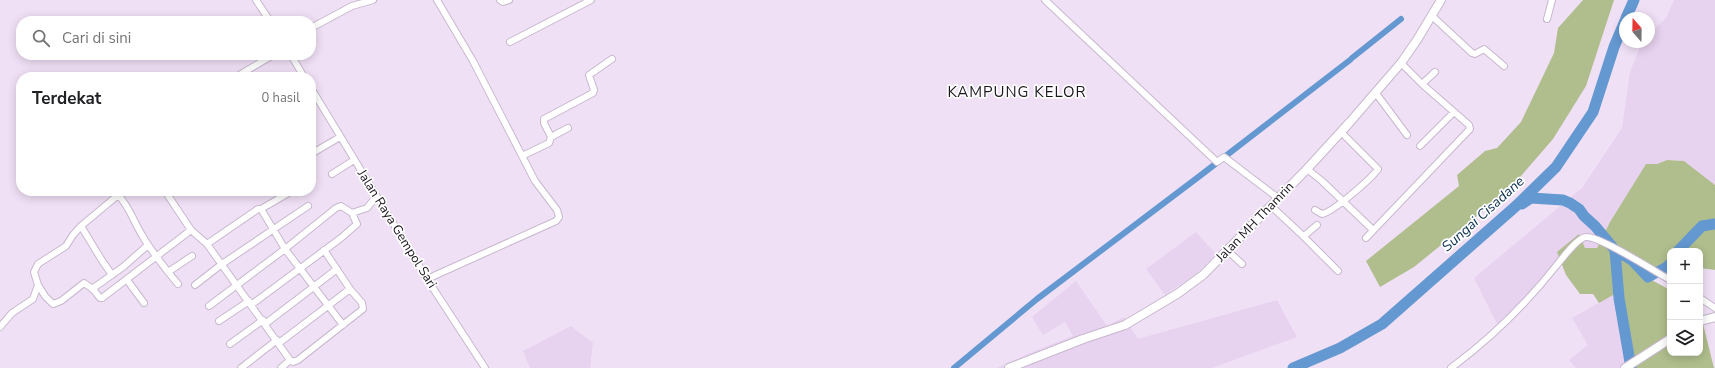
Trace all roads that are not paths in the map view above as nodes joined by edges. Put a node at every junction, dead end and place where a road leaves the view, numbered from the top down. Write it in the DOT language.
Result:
graph roads {
  1 [pos="256,0"];
  2 [pos="373,0"];
  3 [pos="437,0"];
  4 [pos="500,0"];
  5 [pos="509,0"];
  6 [pos="591,0"];
  7 [pos="1045,0"];
  8 [pos="1441,0"];
  9 [pos="1552,0"];
  10 [pos="267,16"];
  11 [pos="1432,16"];
  12 [pos="1547,19"];
  13 [pos="316,25"];
  14 [pos="510,42"];
  15 [pos="612,59"];
  16 [pos="265,60"];
  17 [pos="294,60"];
  18 [pos="1401,63"];
  19 [pos="1504,66"];
  20 [pos="244,72"];
  21 [pos="301,72"];
  22 [pos="1435,72"];
  23 [pos="1422,84"];
  24 [pos="1375,92"];
  25 [pos="316,96"];
  26 [pos="1454,112"];
  27 [pos="568,128"];
  28 [pos="1341,132"];
  29 [pos="1407,135"];
  30 [pos="340,137"];
  31 [pos="551,137"];
  32 [pos="1420,146"];
  33 [pos="316,151"];
  34 [pos="522,156"];
  35 [pos="354,160"];
  36 [pos="1307,169"];
  37 [pos="332,174"];
  38 [pos="117,196"];
  39 [pos="122,196"];
  40 [pos="169,196"];
  41 [pos="283,196"];
  42 [pos="376,197"];
  43 [pos="1278,198"];
  44 [pos="1344,201"];
  45 [pos="308,206"];
  46 [pos="1271,206"];
  47 [pos="261,209"];
  48 [pos="1315,210"];
  49 [pos="352,213"];
  50 [pos="1316,225"];
  51 [pos="82,226"];
  52 [pos="191,230"];
  53 [pos="273,230"];
  54 [pos="1373,230"];
  55 [pos="1304,236"];
  56 [pos="1366,238"];
  57 [pos="207,244"];
  58 [pos="148,245"];
  59 [pos="286,249"];
  60 [pos="324,250"];
  61 [pos="1228,251"];
  62 [pos="192,256"];
  63 [pos="157,257"];
  64 [pos="222,264"];
  65 [pos="1242,264"];
  66 [pos="300,268"];
  67 [pos="337,270"];
  68 [pos="1338,271"];
  69 [pos="168,272"];
  70 [pos="112,275"];
  71 [pos="1667,278"];
  72 [pos="427,279"];
  73 [pos="127,280"];
  74 [pos="178,284"];
  75 [pos="195,285"];
  76 [pos="238,285"];
  77 [pos="38,286"];
  78 [pos="314,287"];
  79 [pos="92,289"];
  80 [pos="350,289"];
  81 [pos="1703,300"];
  82 [pos="144,303"];
  83 [pos="250,303"];
  84 [pos="208,306"];
  85 [pos="328,306"];
  86 [pos="1715,308"];
  87 [pos="1715,317"];
  88 [pos="1703,320"];
  89 [pos="219,321"];
  90 [pos="264,322"];
  91 [pos="343,325"];
  92 [pos="0,327"];
  93 [pos="278,341"];
  94 [pos="1667,341"];
  95 [pos="230,344"];
  96 [pos="290,360"];
  97 [pos="241,368"];
  98 [pos="281,368"];
  99 [pos="485,368"];
  100 [pos="1009,368"];
  101 [pos="1451,368"];
  102 [pos="1625,368"];
  1 -- 10 [label="street"];
  2 -- 13 [label="street"];
  3 -- 34 [label="street"];
  4 -- 5 [label="street"];
  6 -- 14 [label="street"];
  7 -- 43 [label="street"];
  8 -- 11 [label="street, Jalan MH Thamrin"];
  9 -- 12 [label="street"];
  11 -- 18 [label="street, Jalan MH Thamrin"];
  11 -- 19 [label="street"];
  15 -- 31 [label="street"];
  16 -- 20 [label="street"];
  17 -- 21 [label="street"];
  18 -- 23 [label="street"];
  18 -- 24 [label="street, Jalan MH Thamrin"];
  22 -- 23 [label="street"];
  23 -- 26 [label="street"];
  24 -- 28 [label="street, Jalan MH Thamrin"];
  24 -- 29 [label="street"];
  25 -- 30 [label="street, Jalan Raya Gempol Sari"];
  26 -- 32 [label="street"];
  26 -- 54 [label="street"];
  27 -- 31 [label="street"];
  28 -- 36 [label="street, Jalan MH Thamrin"];
  28 -- 44 [label="street"];
  30 -- 33 [label="street"];
  30 -- 35 [label="street, Jalan Raya Gempol Sari"];
  31 -- 34 [label="street"];
  34 -- 72 [label="street"];
  35 -- 37 [label="street"];
  35 -- 42 [label="street, Jalan Raya Gempol Sari"];
  36 -- 43 [label="street, Jalan MH Thamrin"];
  36 -- 44 [label="street"];
  38 -- 51 [label="street"];
  39 -- 58 [label="street"];
  40 -- 52 [label="street"];
  41 -- 47 [label="street"];
  42 -- 49 [label="street"];
  42 -- 72 [label="street, Jalan Raya Gempol Sari"];
  43 -- 46 [label="street, Jalan MH Thamrin"];
  44 -- 48 [label="street"];
  44 -- 54 [label="street"];
  45 -- 53 [label="street"];
  46 -- 55 [label="street"];
  46 -- 61 [label="street, Jalan MH Thamrin"];
  47 -- 53 [label="street"];
  47 -- 57 [label="street"];
  49 -- 59 [label="street"];
  49 -- 60 [label="street"];
  50 -- 55 [label="street"];
  51 -- 70 [label="street"];
  51 -- 77 [label="street"];
  52 -- 57 [label="street"];
  52 -- 63 [label="street"];
  53 -- 59 [label="street"];
  53 -- 64 [label="street"];
  54 -- 56 [label="street"];
  55 -- 68 [label="street"];
  57 -- 64 [label="street"];
  58 -- 63 [label="street"];
  58 -- 70 [label="street"];
  59 -- 66 [label="street"];
  59 -- 76 [label="street"];
  60 -- 66 [label="street"];
  60 -- 67 [label="street"];
  61 -- 65 [label="street"];
  61 -- 100 [label="street, Jalan MH Thamrin"];
  62 -- 69 [label="street"];
  63 -- 69 [label="street"];
  63 -- 73 [label="street"];
  64 -- 75 [label="street"];
  64 -- 76 [label="street"];
  66 -- 78 [label="street"];
  66 -- 83 [label="street"];
  67 -- 78 [label="street"];
  67 -- 80 [label="street"];
  69 -- 74 [label="street"];
  70 -- 79 [label="street"];
  71 -- 101 [label="street"];
  72 -- 99 [label="street, Jalan Raya Gempol Sari"];
  73 -- 79 [label="street"];
  73 -- 82 [label="street"];
  76 -- 83 [label="street"];
  76 -- 84 [label="street"];
  77 -- 79 [label="street"];
  77 -- 92 [label="street"];
  78 -- 85 [label="street"];
  78 -- 90 [label="street"];
  80 -- 85 [label="street"];
  80 -- 91 [label="street"];
  81 -- 86 [label="street"];
  83 -- 89 [label="street"];
  83 -- 90 [label="street"];
  85 -- 91 [label="street"];
  85 -- 93 [label="street"];
  87 -- 88 [label="street"];
  90 -- 93 [label="street"];
  90 -- 95 [label="street"];
  91 -- 96 [label="street"];
  93 -- 96 [label="street"];
  93 -- 97 [label="street"];
  94 -- 102 [label="street"];
  96 -- 98 [label="street"];
}
